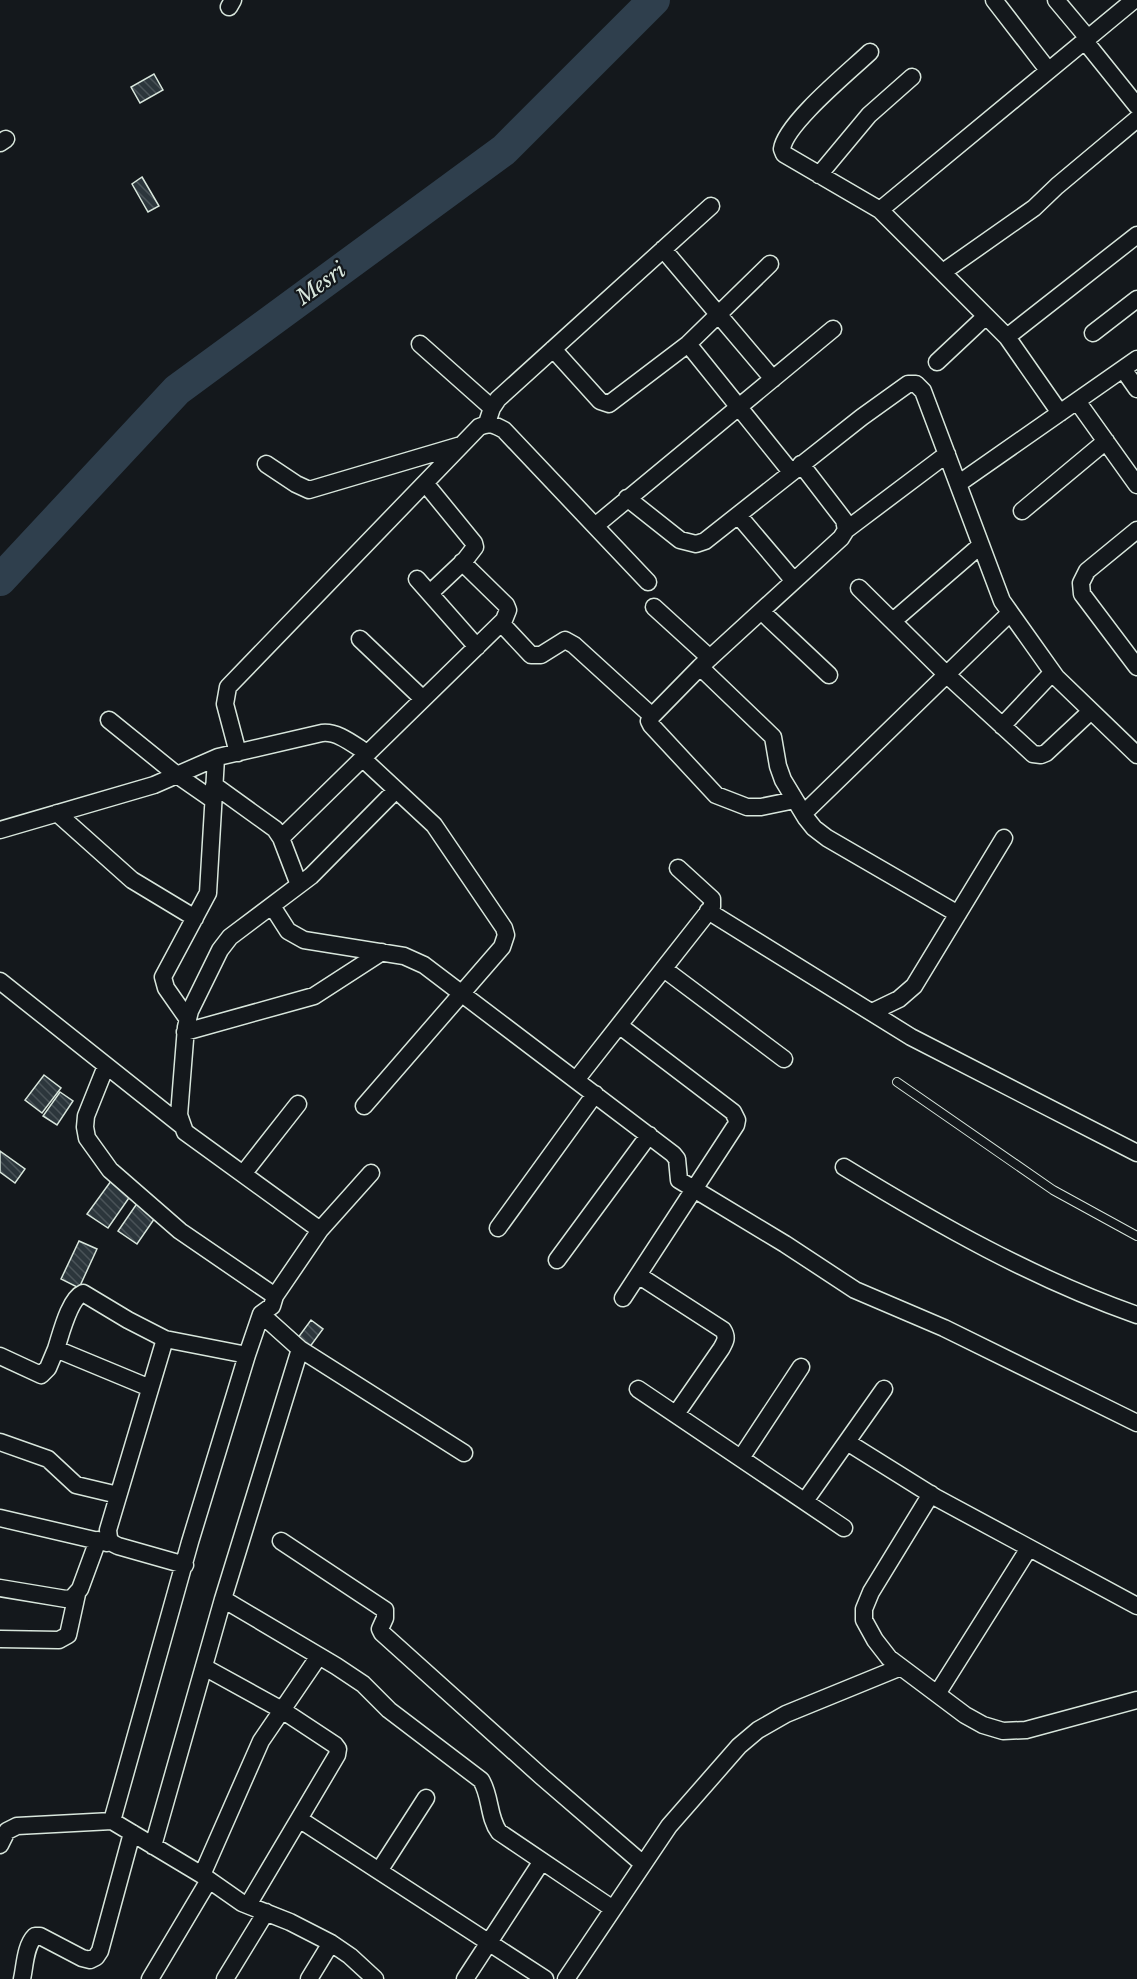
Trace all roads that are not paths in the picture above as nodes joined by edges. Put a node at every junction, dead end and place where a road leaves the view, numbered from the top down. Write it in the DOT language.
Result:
graph roads {
  1 [pos="994,0"];
  2 [pos="1056,0"];
  3 [pos="1134,0"];
  4 [pos="1086,39"];
  5 [pos="870,52"];
  6 [pos="1048,69"];
  7 [pos="912,77"];
  8 [pos="1137,106"];
  9 [pos="1137,119"];
  10 [pos="819,175"];
  11 [pos="711,206"];
  12 [pos="880,210"];
  13 [pos="1137,235"];
  14 [pos="663,249"];
  15 [pos="770,264"];
  16 [pos="943,272"];
  17 [pos="1137,299"];
  18 [pos="719,314"];
  19 [pos="986,316"];
  20 [pos="833,329"];
  21 [pos="1093,333"];
  22 [pos="1006,337"];
  23 [pos="420,344"];
  24 [pos="688,344"];
  25 [pos="553,349"];
  26 [pos="1137,359"];
  27 [pos="937,362"];
  28 [pos="1123,369"];
  29 [pos="773,379"];
  30 [pos="1137,389"];
  31 [pos="1077,401"];
  32 [pos="738,407"];
  33 [pos="1060,413"];
  34 [pos="489,416"];
  35 [pos="1106,441"];
  36 [pos="463,444"];
  37 [pos="947,454"];
  38 [pos="266,464"];
  39 [pos="796,468"];
  40 [pos="425,483"];
  41 [pos="958,484"];
  42 [pos="1137,485"];
  43 [pos="627,498"];
  44 [pos="1022,511"];
  45 [pos="738,515"];
  46 [pos="595,526"];
  47 [pos="846,530"];
  48 [pos="1137,530"];
  49 [pos="981,545"];
  50 [pos="462,562"];
  51 [pos="417,579"];
  52 [pos="794,581"];
  53 [pos="648,582"];
  54 [pos="859,588"];
  55 [pos="430,593"];
  56 [pos="654,607"];
  57 [pos="761,611"];
  58 [pos="1010,613"];
  59 [pos="893,621"];
  60 [pos="501,623"];
  61 [pos="360,639"];
  62 [pos="477,647"];
  63 [pos="705,662"];
  64 [pos="1137,667"];
  65 [pos="1052,673"];
  66 [pos="946,674"];
  67 [pos="829,675"];
  68 [pos="423,699"];
  69 [pos="1091,711"];
  70 [pos="652,716"];
  71 [pos="109,720"];
  72 [pos="1002,726"];
  73 [pos="238,753"];
  74 [pos="365,755"];
  75 [pos="1137,755"];
  76 [pos="216,758"];
  77 [pos="177,775"];
  78 [pos="395,791"];
  79 [pos="214,792"];
  80 [pos="800,807"];
  81 [pos="57,813"];
  82 [pos="0,830"];
  83 [pos="281,838"];
  84 [pos="1004,838"];
  85 [pos="678,867"];
  86 [pos="299,885"];
  87 [pos="272,906"];
  88 [pos="708,911"];
  89 [pos="957,914"];
  90 [pos="195,918"];
  91 [pos="382,952"];
  92 [pos="664,969"];
  93 [pos="0,981"];
  94 [pos="462,994"];
  95 [pos="872,1012"];
  96 [pos="186,1025"];
  97 [pos="620,1026"];
  98 [pos="784,1059"];
  99 [pos="106,1066"];
  100 [pos="576,1080"];
  101 [pos="897,1082"];
  102 [pos="595,1094"];
  103 [pos="298,1104"];
  104 [pos="364,1106"];
  105 [pos="181,1125"];
  106 [pos="649,1135"];
  107 [pos="1137,1153"];
  108 [pos="844,1167"];
  109 [pos="371,1173"];
  110 [pos="243,1174"];
  111 [pos="694,1189"];
  112 [pos="498,1228"];
  113 [pos="321,1230"];
  114 [pos="1137,1236"];
  115 [pos="556,1260"];
  116 [pos="638,1275"];
  117 [pos="275,1296"];
  118 [pos="623,1298"];
  119 [pos="261,1314"];
  120 [pos="1137,1315"];
  121 [pos="165,1339"];
  122 [pos="56,1349"];
  123 [pos="300,1349"];
  124 [pos="247,1355"];
  125 [pos="0,1356"];
  126 [pos="801,1367"];
  127 [pos="150,1388"];
  128 [pos="638,1389"];
  129 [pos="884,1389"];
  130 [pos="676,1414"];
  131 [pos="1137,1424"];
  132 [pos="0,1442"];
  133 [pos="847,1442"];
  134 [pos="464,1453"];
  135 [pos="741,1458"];
  136 [pos="931,1494"];
  137 [pos="118,1495"];
  138 [pos="805,1501"];
  139 [pos="0,1518"];
  140 [pos="844,1528"];
  141 [pos="281,1541"];
  142 [pos="106,1542"];
  143 [pos="1029,1548"];
  144 [pos="184,1565"];
  145 [pos="0,1588"];
  146 [pos="77,1594"];
  147 [pos="223,1599"];
  148 [pos="1137,1606"];
  149 [pos="0,1639"];
  150 [pos="319,1656"];
  151 [pos="204,1667"];
  152 [pos="901,1667"];
  153 [pos="937,1694"];
  154 [pos="1137,1700"];
  155 [pos="282,1710"];
  156 [pos="426,1798"];
  157 [pos="299,1819"];
  158 [pos="112,1821"];
  159 [pos="132,1833"];
  160 [pos="0,1845"];
  161 [pos="153,1846"];
  162 [pos="542,1861"];
  163 [pos="643,1864"];
  164 [pos="379,1871"];
  165 [pos="205,1877"];
  166 [pos="248,1905"];
  167 [pos="613,1909"];
  168 [pos="266,1912"];
  169 [pos="488,1942"];
  170 [pos="331,1943"];
  171 [pos="22,1979"];
  172 [pos="150,1979"];
  173 [pos="225,1979"];
  174 [pos="309,1979"];
  175 [pos="375,1979"];
  176 [pos="465,1979"];
  177 [pos="545,1979"];
  178 [pos="566,1979"];
  1 -- 6 [label="street"];
  2 -- 4 [label="street"];
  3 -- 4 [label="street"];
  4 -- 6 [label="street"];
  4 -- 8 [label="street"];
  5 -- 10 [label="street"];
  6 -- 12 [label="street"];
  7 -- 10 [label="street"];
  9 -- 16 [label="street"];
  10 -- 12 [label="street"];
  11 -- 14 [label="street"];
  12 -- 16 [label="street"];
  13 -- 22 [label="street"];
  14 -- 18 [label="street"];
  14 -- 25 [label="street"];
  15 -- 18 [label="street"];
  16 -- 19 [label="street"];
  17 -- 21 [label="street"];
  18 -- 24 [label="street"];
  18 -- 29 [label="street"];
  19 -- 22 [label="street"];
  19 -- 27 [label="street"];
  20 -- 29 [label="street"];
  22 -- 33 [label="street"];
  23 -- 34 [label="street"];
  24 -- 25 [label="street"];
  24 -- 32 [label="street"];
  25 -- 34 [label="street"];
  26 -- 28 [label="street"];
  28 -- 30 [label="street"];
  28 -- 31 [label="street"];
  29 -- 32 [label="street"];
  31 -- 33 [label="street"];
  31 -- 35 [label="street"];
  32 -- 39 [label="street"];
  32 -- 43 [label="street"];
  33 -- 41 [label="street"];
  34 -- 36 [label="street"];
  34 -- 46 [label="street"];
  35 -- 42 [label="street"];
  35 -- 44 [label="street"];
  36 -- 38 [label="street"];
  36 -- 40 [label="street"];
  37 -- 39 [label="street"];
  37 -- 41 [label="street"];
  37 -- 47 [label="street"];
  39 -- 45 [label="street"];
  39 -- 47 [label="street"];
  40 -- 50 [label="street"];
  40 -- 73 [label="street"];
  41 -- 49 [label="street"];
  43 -- 45 [label="street"];
  43 -- 46 [label="street"];
  45 -- 52 [label="street"];
  46 -- 53 [label="street"];
  47 -- 52 [label="street"];
  48 -- 64 [label="street"];
  49 -- 58 [label="street"];
  49 -- 59 [label="street"];
  50 -- 55 [label="street"];
  50 -- 60 [label="street"];
  51 -- 55 [label="street"];
  52 -- 57 [label="street"];
  54 -- 59 [label="street"];
  55 -- 62 [label="street"];
  56 -- 63 [label="street"];
  57 -- 63 [label="street"];
  57 -- 67 [label="street"];
  58 -- 65 [label="street"];
  58 -- 66 [label="street"];
  59 -- 66 [label="street"];
  60 -- 62 [label="street"];
  60 -- 70 [label="street"];
  61 -- 68 [label="street"];
  62 -- 68 [label="street"];
  63 -- 70 [label="street"];
  63 -- 80 [label="street"];
  65 -- 69 [label="street"];
  65 -- 72 [label="street"];
  66 -- 72 [label="street"];
  66 -- 80 [label="street"];
  68 -- 74 [label="street"];
  69 -- 72 [label="street"];
  69 -- 75 [label="street"];
  70 -- 80 [label="street"];
  71 -- 77 [label="street"];
  73 -- 74 [label="street"];
  73 -- 76 [label="street"];
  74 -- 78 [label="street"];
  74 -- 83 [label="street"];
  76 -- 77 [label="street"];
  76 -- 79 [label="street"];
  77 -- 79 [label="street"];
  77 -- 81 [label="street"];
  78 -- 86 [label="street"];
  78 -- 94 [label="street"];
  79 -- 83 [label="street"];
  79 -- 90 [label="street"];
  80 -- 89 [label="street"];
  81 -- 82 [label="street"];
  81 -- 90 [label="street"];
  83 -- 86 [label="street"];
  84 -- 89 [label="street"];
  85 -- 88 [label="street"];
  86 -- 87 [label="street"];
  87 -- 91 [label="street"];
  87 -- 96 [label="street"];
  88 -- 92 [label="street"];
  88 -- 95 [label="street"];
  89 -- 95 [label="street"];
  90 -- 96 [label="street"];
  91 -- 94 [label="street"];
  91 -- 96 [label="street"];
  92 -- 97 [label="street"];
  92 -- 98 [label="street"];
  93 -- 99 [label="street"];
  94 -- 100 [label="street"];
  94 -- 104 [label="street"];
  95 -- 107 [label="street"];
  96 -- 105 [label="street"];
  97 -- 100 [label="street"];
  97 -- 111 [label="street"];
  99 -- 105 [label="street"];
  99 -- 117 [label="street"];
  100 -- 102 [label="street"];
  101 -- 114 [label="lane"];
  102 -- 106 [label="street"];
  102 -- 112 [label="street"];
  103 -- 110 [label="street"];
  105 -- 110 [label="street"];
  106 -- 111 [label="street"];
  106 -- 115 [label="street"];
  108 -- 120 [label="street"];
  109 -- 113 [label="street"];
  110 -- 113 [label="street"];
  111 -- 116 [label="street"];
  111 -- 131 [label="street"];
  113 -- 117 [label="street"];
  116 -- 118 [label="street"];
  116 -- 130 [label="street"];
  117 -- 119 [label="street"];
  119 -- 123 [label="street"];
  119 -- 124 [label="street"];
  121 -- 122 [label="street"];
  121 -- 124 [label="street"];
  121 -- 127 [label="street"];
  122 -- 125 [label="street"];
  122 -- 127 [label="street"];
  123 -- 134 [label="street"];
  123 -- 147 [label="street"];
  124 -- 144 [label="street"];
  126 -- 135 [label="street"];
  127 -- 137 [label="street"];
  128 -- 130 [label="street"];
  129 -- 133 [label="street"];
  130 -- 135 [label="street"];
  132 -- 137 [label="street"];
  133 -- 136 [label="street"];
  133 -- 138 [label="street"];
  135 -- 138 [label="street"];
  136 -- 143 [label="street"];
  136 -- 152 [label="street"];
  137 -- 142 [label="street"];
  138 -- 140 [label="street"];
  139 -- 142 [label="street"];
  141 -- 163 [label="street"];
  142 -- 144 [label="street"];
  142 -- 146 [label="street"];
  143 -- 148 [label="street"];
  143 -- 153 [label="street"];
  144 -- 158 [label="street"];
  145 -- 146 [label="street"];
  146 -- 149 [label="street"];
  147 -- 150 [label="street"];
  147 -- 151 [label="street"];
  150 -- 155 [label="street"];
  150 -- 162 [label="street"];
  151 -- 155 [label="street"];
  151 -- 161 [label="street"];
  152 -- 153 [label="street"];
  152 -- 163 [label="street"];
  153 -- 154 [label="street"];
  155 -- 157 [label="street"];
  155 -- 165 [label="street"];
  156 -- 164 [label="street"];
  157 -- 164 [label="street"];
  157 -- 166 [label="street"];
  158 -- 159 [label="street"];
  158 -- 160 [label="street"];
  159 -- 161 [label="street"];
  159 -- 171 [label="street"];
  161 -- 165 [label="street"];
  162 -- 167 [label="street"];
  162 -- 169 [label="street"];
  163 -- 167 [label="street"];
  164 -- 169 [label="street"];
  165 -- 166 [label="street"];
  165 -- 172 [label="street"];
  166 -- 168 [label="street"];
  167 -- 178 [label="street"];
  168 -- 170 [label="street"];
  168 -- 173 [label="street"];
  169 -- 176 [label="street"];
  169 -- 177 [label="street"];
  170 -- 174 [label="street"];
  170 -- 175 [label="street"];
}
